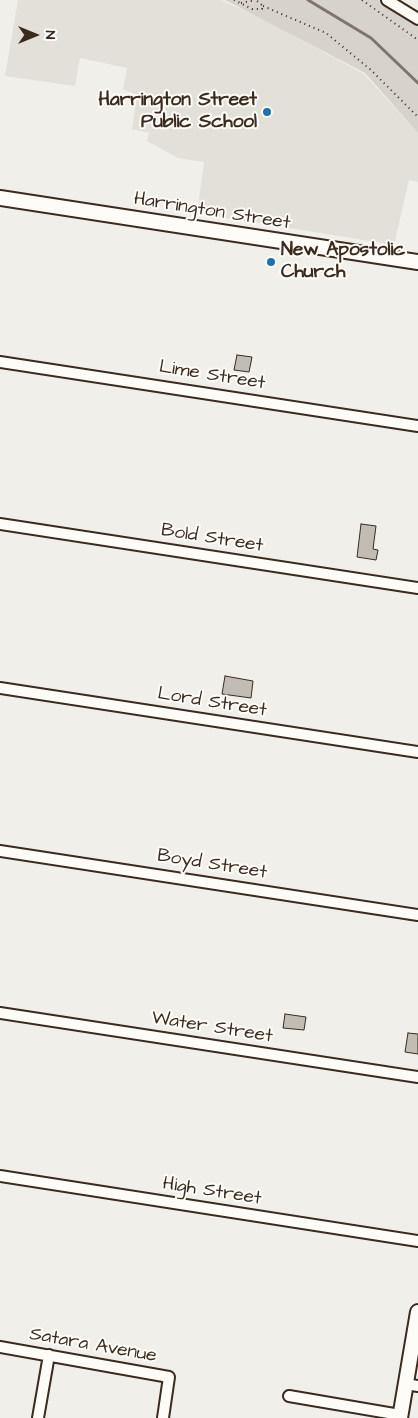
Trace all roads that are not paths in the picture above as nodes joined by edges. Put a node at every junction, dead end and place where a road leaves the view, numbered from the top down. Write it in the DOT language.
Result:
graph roads {
  1 [pos="387,0"];
  2 [pos="418,19"];
  3 [pos="0,198"];
  4 [pos="418,262"];
  5 [pos="0,362"];
  6 [pos="418,426"];
  7 [pos="0,524"];
  8 [pos="418,588"];
  9 [pos="0,688"];
  10 [pos="418,752"];
  11 [pos="0,850"];
  12 [pos="418,915"];
  13 [pos="0,1013"];
  14 [pos="418,1077"];
  15 [pos="0,1176"];
  16 [pos="418,1241"];
  17 [pos="418,1312"];
  18 [pos="0,1347"];
  19 [pos="49,1356"];
  20 [pos="412,1385"];
  21 [pos="289,1396"];
  22 [pos="400,1417"];
  23 [pos="38,1418"];
  24 [pos="163,1418"];
  1 -- 2 [label="street"];
  3 -- 4 [label="street, Harrington Street"];
  5 -- 6 [label="street, Lime Street"];
  7 -- 8 [label="street, Bold Street"];
  9 -- 10 [label="street, Lord Street"];
  11 -- 12 [label="street, Boyd Street"];
  13 -- 14 [label="street, Water Street"];
  15 -- 16 [label="street, High Street"];
  17 -- 20 [label="street"];
  18 -- 19 [label="street, Satara Avenue"];
  19 -- 23 [label="street"];
  19 -- 24 [label="street, Satara Avenue"];
  20 -- 22 [label="street"];
  21 -- 22 [label="street"];
}
